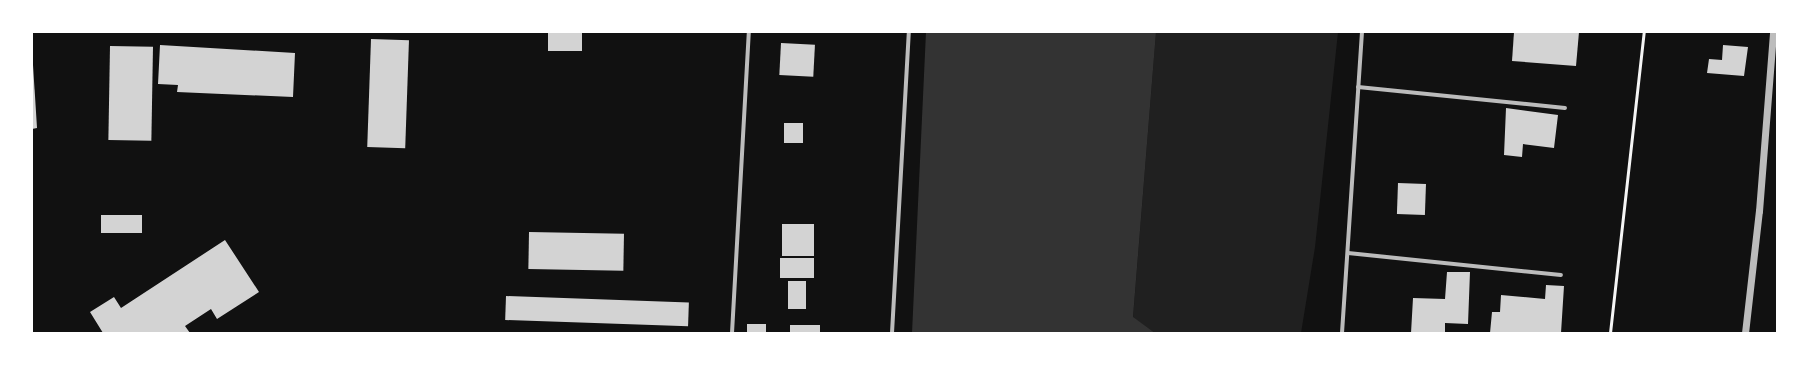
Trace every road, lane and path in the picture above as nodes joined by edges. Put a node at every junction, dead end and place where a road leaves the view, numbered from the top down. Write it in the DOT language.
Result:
graph roads {
  1 [pos="749,32"];
  2 [pos="909,32"];
  3 [pos="1362,32"];
  4 [pos="1644,32"];
  5 [pos="1773,32"];
  6 [pos="1358,87"];
  7 [pos="1565,108"];
  8 [pos="1348,253"];
  9 [pos="1561,275"];
  10 [pos="732,333"];
  11 [pos="892,333"];
  12 [pos="1342,333"];
  13 [pos="1610,333"];
  14 [pos="1745,333"];
  1 -- 10 [label="street"];
  2 -- 11 [label="street"];
  3 -- 6 [label="street"];
  4 -- 13 [label="path"];
  5 -- 14 [label="street"];
  6 -- 7 [label="street"];
  6 -- 8 [label="street"];
  8 -- 9 [label="street"];
  8 -- 12 [label="street"];
}
